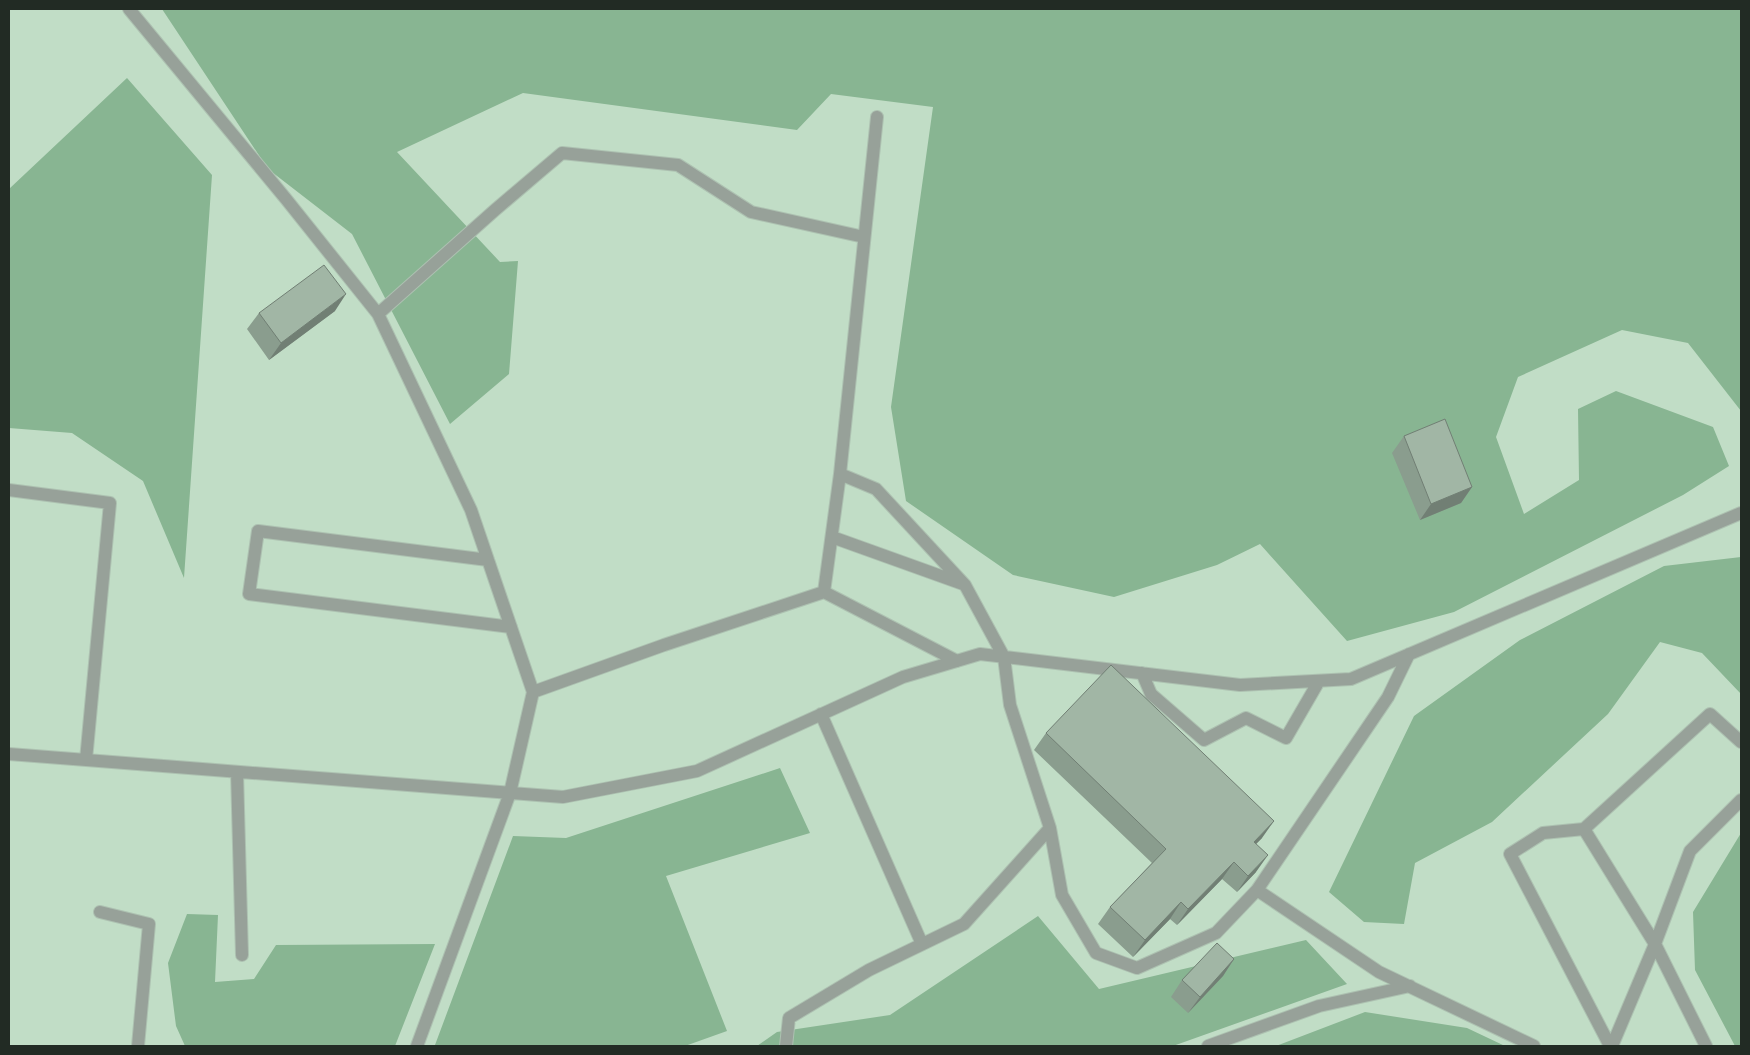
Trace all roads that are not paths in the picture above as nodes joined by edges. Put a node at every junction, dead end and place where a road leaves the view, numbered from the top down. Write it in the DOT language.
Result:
graph roads {
  1 [pos="129,9"];
  2 [pos="877,117"];
  3 [pos="864,237"];
  4 [pos="378,314"];
  5 [pos="840,474"];
  6 [pos="9,490"];
  7 [pos="1741,513"];
  8 [pos="832,537"];
  9 [pos="488,560"];
  10 [pos="965,585"];
  11 [pos="824,592"];
  12 [pos="511,627"];
  13 [pos="1409,654"];
  14 [pos="1004,657"];
  15 [pos="957,661"];
  16 [pos="1142,673"];
  17 [pos="1319,681"];
  18 [pos="533,692"];
  19 [pos="821,714"];
  20 [pos="1741,742"];
  21 [pos="9,754"];
  22 [pos="86,760"];
  23 [pos="237,772"];
  24 [pos="510,793"];
  25 [pos="1741,800"];
  26 [pos="1050,828"];
  27 [pos="1584,829"];
  28 [pos="1256,890"];
  29 [pos="100,912"];
  30 [pos="922,944"];
  31 [pos="1655,944"];
  32 [pos="242,955"];
  33 [pos="1410,986"];
  34 [pos="138,1046"];
  35 [pos="417,1046"];
  36 [pos="786,1046"];
  37 [pos="1208,1046"];
  38 [pos="1534,1046"];
  39 [pos="1611,1046"];
  40 [pos="1706,1046"];
  1 -- 4 [label="lane"];
  2 -- 3 [label="lane"];
  3 -- 4 [label="lane"];
  3 -- 5 [label="lane"];
  4 -- 9 [label="lane"];
  5 -- 8 [label="lane"];
  5 -- 10 [label="lane"];
  6 -- 22 [label="lane"];
  7 -- 13 [label="lane"];
  8 -- 10 [label="lane"];
  8 -- 11 [label="lane"];
  9 -- 12 [label="lane"];
  9 -- 12 [label="lane"];
  10 -- 14 [label="lane"];
  11 -- 15 [label="lane"];
  11 -- 18 [label="lane"];
  12 -- 18 [label="lane"];
  13 -- 17 [label="lane"];
  13 -- 28 [label="lane"];
  14 -- 15 [label="lane"];
  14 -- 16 [label="lane"];
  14 -- 26 [label="lane"];
  15 -- 19 [label="lane"];
  16 -- 17 [label="lane"];
  16 -- 17 [label="lane"];
  18 -- 24 [label="lane"];
  19 -- 24 [label="lane"];
  19 -- 30 [label="lane"];
  20 -- 27 [label="lane"];
  21 -- 22 [label="lane"];
  22 -- 23 [label="lane"];
  23 -- 24 [label="lane"];
  23 -- 32 [label="lane"];
  24 -- 35 [label="lane"];
  25 -- 31 [label="lane"];
  26 -- 28 [label="lane"];
  26 -- 30 [label="lane"];
  27 -- 31 [label="lane"];
  27 -- 39 [label="lane"];
  28 -- 33 [label="lane"];
  29 -- 34 [label="lane"];
  30 -- 36 [label="lane"];
  31 -- 39 [label="lane"];
  31 -- 40 [label="lane"];
  33 -- 37 [label="lane"];
  33 -- 38 [label="lane"];
}
